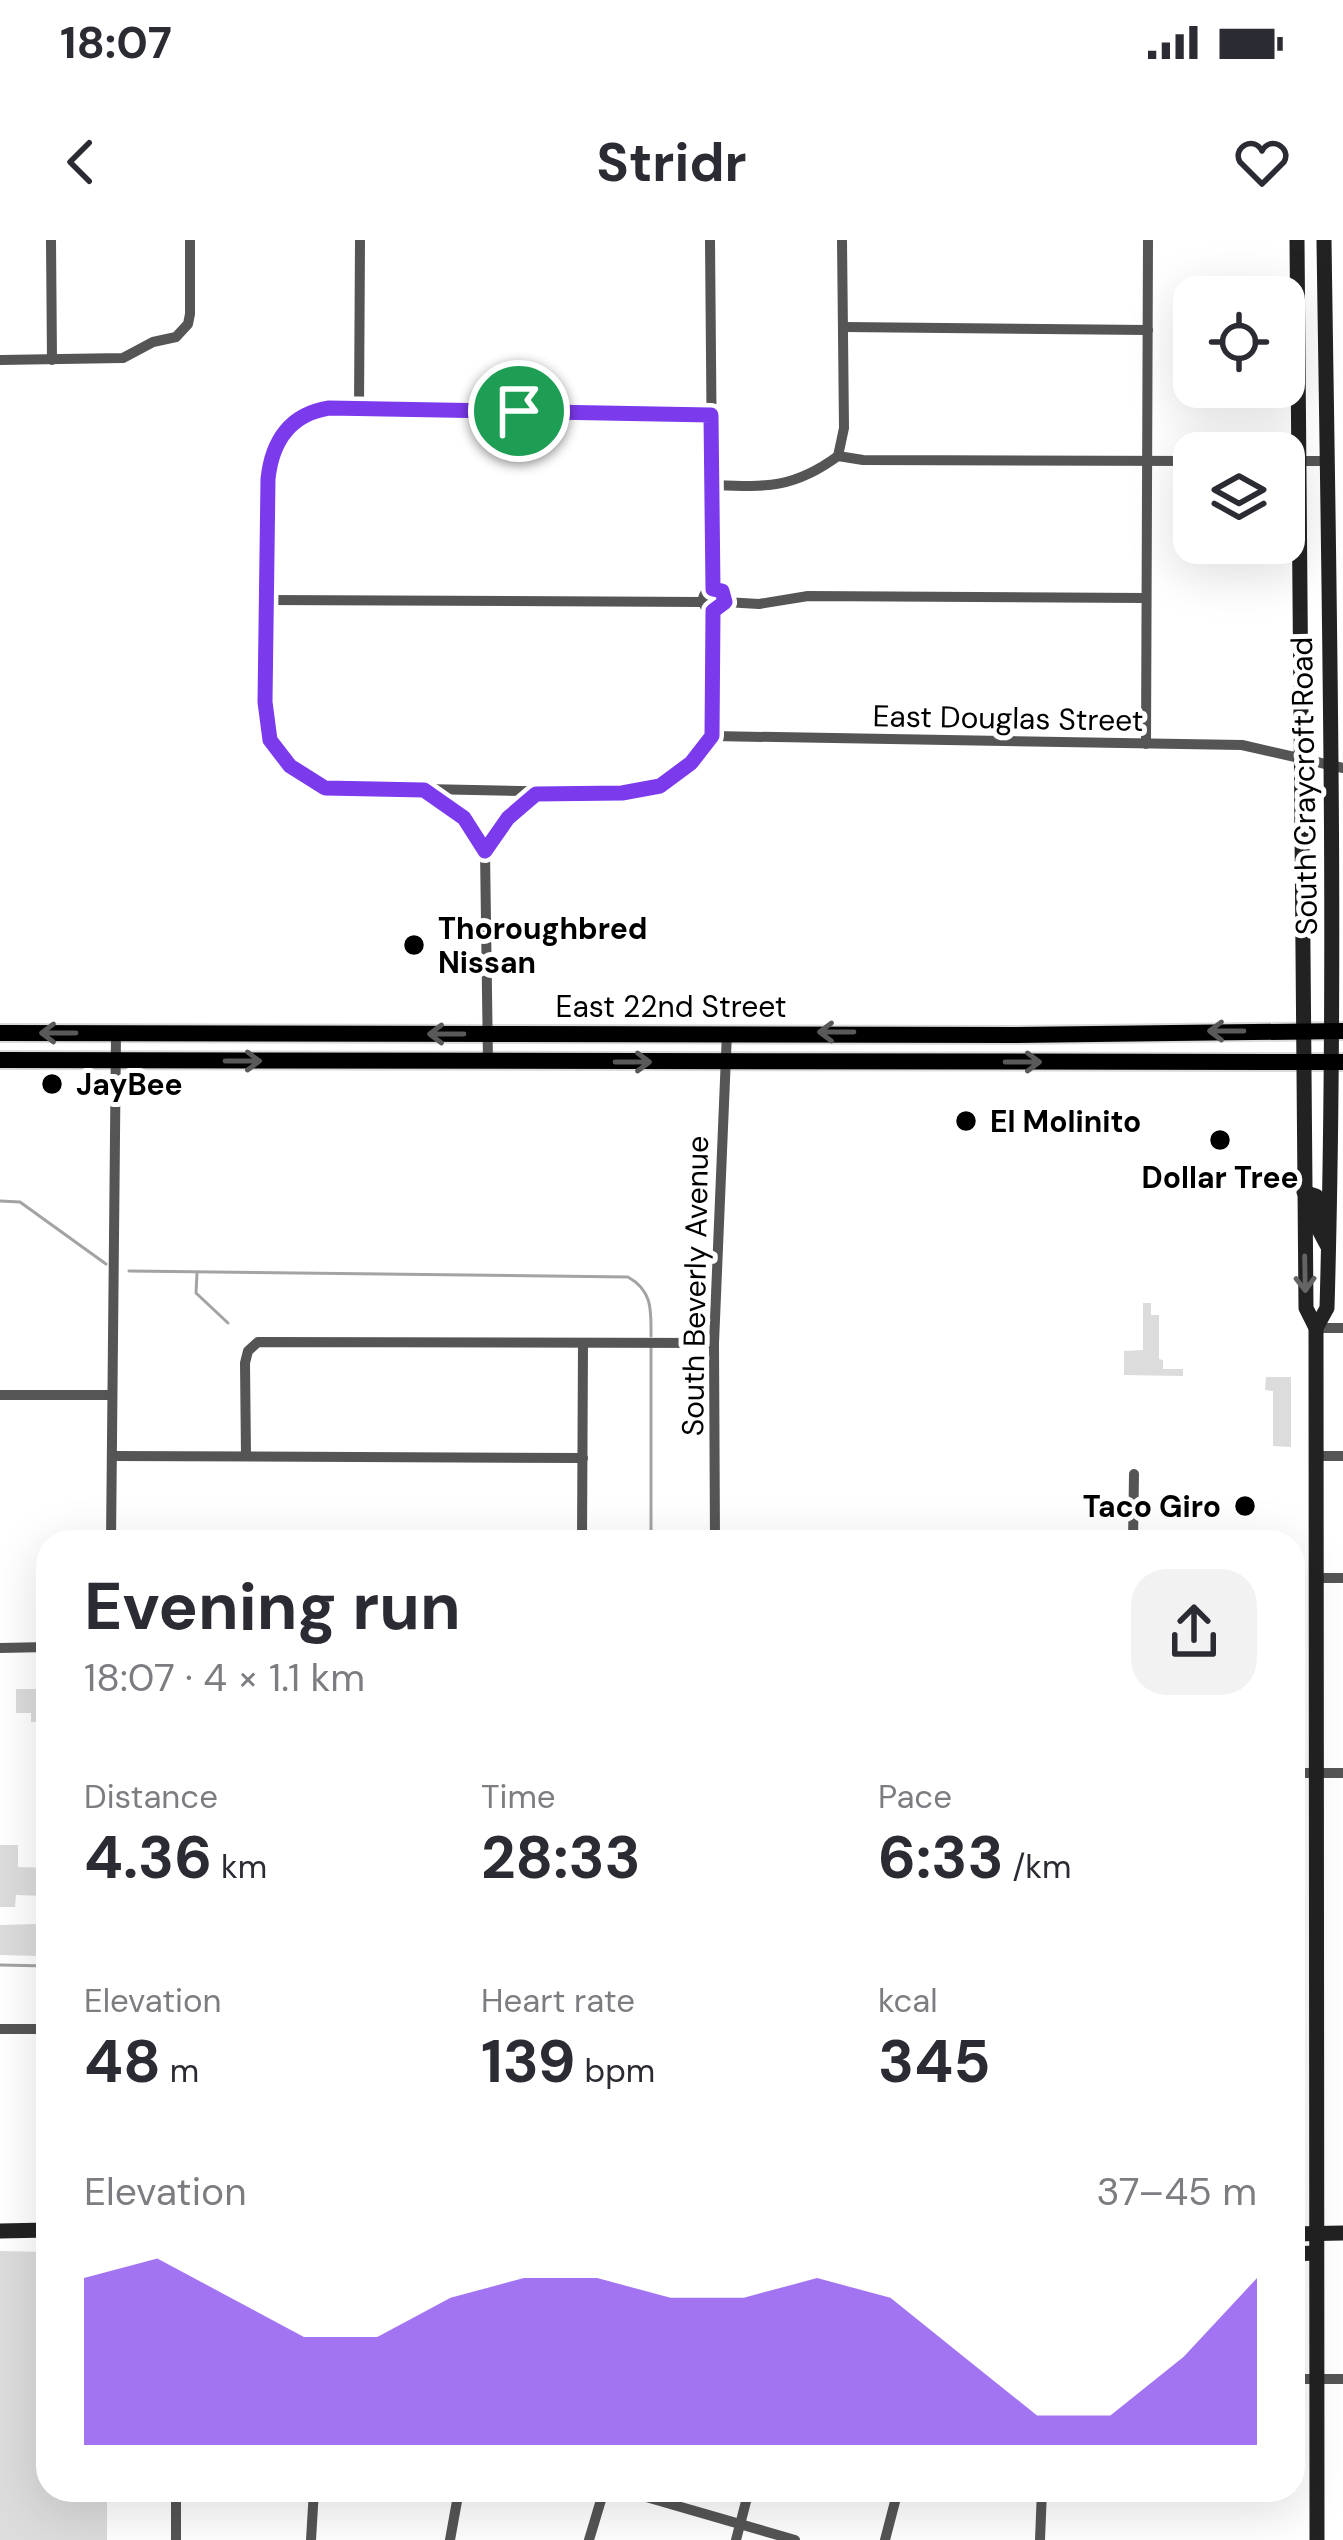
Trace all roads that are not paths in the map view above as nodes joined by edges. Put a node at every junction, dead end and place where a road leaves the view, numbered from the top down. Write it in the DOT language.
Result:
graph roads {
  1 [pos="51,240"];
  2 [pos="190,240"];
  3 [pos="360,240"];
  4 [pos="710,240"];
  5 [pos="842,240"];
  6 [pos="1148,240"];
  7 [pos="1297,240"];
  8 [pos="1324,240"];
  9 [pos="844,327"];
  10 [pos="1148,330"];
  11 [pos="0,360"];
  12 [pos="52,360"];
  13 [pos="359,409"];
  14 [pos="711,415"];
  15 [pos="1293,432"];
  16 [pos="838,456"];
  17 [pos="1146,461"];
  18 [pos="1173,461"];
  19 [pos="1305,461"];
  20 [pos="1327,461"];
  21 [pos="712,485"];
  22 [pos="1335,555"];
  23 [pos="1295,564"];
  24 [pos="713,589"];
  25 [pos="1145,598"];
  26 [pos="267,600"];
  27 [pos="725,602"];
  28 [pos="708,607"];
  29 [pos="712,736"];
  30 [pos="1146,744"];
  31 [pos="1301,758"];
  32 [pos="1338,767"];
  33 [pos="424,790"];
  34 [pos="536,794"];
  35 [pos="485,851"];
  36 [pos="1303,1031"];
  37 [pos="1338,1031"];
  38 [pos="728,1032"];
  39 [pos="0,1033"];
  40 [pos="116,1034"];
  41 [pos="488,1034"];
  42 [pos="0,1060"];
  43 [pos="116,1060"];
  44 [pos="488,1062"];
  45 [pos="723,1062"];
  46 [pos="1338,1062"];
  47 [pos="1303,1063"];
  48 [pos="1304,1192"];
  49 [pos="1329,1247"];
  50 [pos="1316,1328"];
  51 [pos="1343,1328"];
  52 [pos="583,1343"];
  53 [pos="714,1343"];
  54 [pos="0,1395"];
  55 [pos="112,1395"];
  56 [pos="112,1456"];
  57 [pos="246,1456"];
  58 [pos="1315,1456"];
  59 [pos="1343,1456"];
  60 [pos="583,1458"];
  61 [pos="1134,1474"];
  62 [pos="111,1530"];
  63 [pos="582,1530"];
  64 [pos="715,1530"];
  65 [pos="1133,1530"];
  66 [pos="1316,1578"];
  67 [pos="1343,1578"];
  68 [pos="36,1647"];
  69 [pos="0,1648"];
  70 [pos="1305,1772"];
  71 [pos="1317,1773"];
  72 [pos="1343,1773"];
  73 [pos="0,2029"];
  74 [pos="36,2030"];
  75 [pos="36,2230"];
  76 [pos="0,2231"];
  77 [pos="1305,2233"];
  78 [pos="1315,2233"];
  79 [pos="1343,2233"];
  80 [pos="1305,2253"];
  81 [pos="1315,2253"];
  82 [pos="1305,2378"];
  83 [pos="1316,2378"];
  84 [pos="1343,2379"];
  85 [pos="176,2502"];
  86 [pos="313,2502"];
  87 [pos="457,2502"];
  88 [pos="600,2502"];
  89 [pos="665,2502"];
  90 [pos="746,2502"];
  91 [pos="895,2502"];
  92 [pos="1042,2502"];
  93 [pos="740,2523"];
  94 [pos="176,2540"];
  95 [pos="311,2540"];
  96 [pos="449,2540"];
  97 [pos="589,2540"];
  98 [pos="736,2540"];
  99 [pos="795,2540"];
  100 [pos="885,2540"];
  101 [pos="1040,2540"];
  102 [pos="1317,2540"];
  1 -- 12 [label="street"];
  2 -- 12 [label="street"];
  3 -- 13 [label="street"];
  4 -- 14 [label="street"];
  5 -- 9 [label="street"];
  6 -- 10 [label="street"];
  7 -- 15 [label="main road, South Craycroft Road"];
  8 -- 20 [label="main road, South Craycroft Road"];
  9 -- 10 [label="street"];
  9 -- 16 [label="street"];
  10 -- 17 [label="street"];
  11 -- 12 [label="street"];
  13 -- 14 [label="street"];
  13 -- 26 [label="street"];
  14 -- 21 [label="street"];
  16 -- 17 [label="street"];
  16 -- 21 [label="street"];
  17 -- 18 [label="street"];
  17 -- 25 [label="street"];
  19 -- 20 [label="street"];
  20 -- 22 [label="main road, South Craycroft Road"];
  21 -- 24 [label="street"];
  22 -- 32 [label="main road, South Craycroft Road"];
  23 -- 31 [label="main road, South Craycroft Road"];
  24 -- 27 [label="street"];
  24 -- 28 [label="street"];
  25 -- 27 [label="street"];
  25 -- 30 [label="street"];
  26 -- 28 [label="street"];
  26 -- 33 [label="street"];
  27 -- 28 [label="street"];
  28 -- 29 [label="street"];
  29 -- 30 [label="street, East Douglas Street"];
  29 -- 34 [label="street"];
  30 -- 31 [label="street, East Douglas Street"];
  31 -- 32 [label="street, East Douglas Street"];
  31 -- 36 [label="main road, South Craycroft Road"];
  32 -- 37 [label="main road, South Craycroft Road"];
  33 -- 34 [label="street"];
  33 -- 35 [label="street"];
  34 -- 35 [label="street"];
  35 -- 41 [label="street"];
  36 -- 37 [label="main road, East 22nd Street"];
  36 -- 38 [label="main road, East 22nd Street, one-way"];
  36 -- 47 [label="main road, South Craycroft Road"];
  37 -- 46 [label="main road, South Craycroft Road"];
  38 -- 41 [label="main road, East 22nd Street"];
  38 -- 45 [label="street, South Beverly Avenue"];
  40 -- 39 [label="main road, East 22nd Street, one-way"];
  41 -- 40 [label="main road, East 22nd Street, one-way"];
  40 -- 43 [label="street"];
  41 -- 44 [label="street"];
  42 -- 43 [label="main road, East 22nd Street"];
  43 -- 44 [label="main road, East 22nd Street, one-way"];
  43 -- 55 [label="street"];
  44 -- 45 [label="main road, East 22nd Street, one-way"];
  45 -- 47 [label="main road, East 22nd Street, one-way"];
  45 -- 53 [label="street, South Beverly Avenue"];
  46 -- 47 [label="main road, East 22nd Street"];
  46 -- 49 [label="main road, South Craycroft Road"];
  47 -- 48 [label="main road, South Craycroft Road"];
  48 -- 49 [label="main road"];
  48 -- 50 [label="main road, South Craycroft Road, one-way"];
  49 -- 50 [label="main road, South Craycroft Road"];
  50 -- 51 [label="street"];
  50 -- 58 [label="main road, South Craycroft Road"];
  52 -- 53 [label="street"];
  52 -- 57 [label="street"];
  52 -- 60 [label="street"];
  53 -- 64 [label="street, South Beverly Avenue"];
  54 -- 55 [label="street"];
  55 -- 56 [label="street"];
  56 -- 57 [label="street"];
  56 -- 62 [label="street"];
  57 -- 60 [label="street"];
  58 -- 59 [label="street"];
  58 -- 66 [label="main road, South Craycroft Road"];
  60 -- 63 [label="street"];
  61 -- 65 [label="street"];
  66 -- 67 [label="street"];
  66 -- 71 [label="main road, South Craycroft Road"];
  68 -- 69 [label="street"];
  70 -- 71 [label="street"];
  71 -- 72 [label="street"];
  71 -- 78 [label="main road, South Craycroft Road"];
  73 -- 74 [label="street"];
  75 -- 76 [label="main road"];
  77 -- 78 [label="main road"];
  78 -- 79 [label="main road"];
  78 -- 81 [label="main road, South Craycroft Road"];
  80 -- 81 [label="main road"];
  81 -- 83 [label="main road, South Craycroft Road"];
  82 -- 83 [label="street"];
  83 -- 84 [label="street"];
  83 -- 102 [label="main road, South Craycroft Road"];
  85 -- 94 [label="street"];
  86 -- 95 [label="street"];
  87 -- 96 [label="street"];
  88 -- 97 [label="street"];
  89 -- 93 [label="street"];
  90 -- 93 [label="street"];
  91 -- 100 [label="street"];
  92 -- 101 [label="street"];
  93 -- 98 [label="street"];
  93 -- 99 [label="street"];
}
